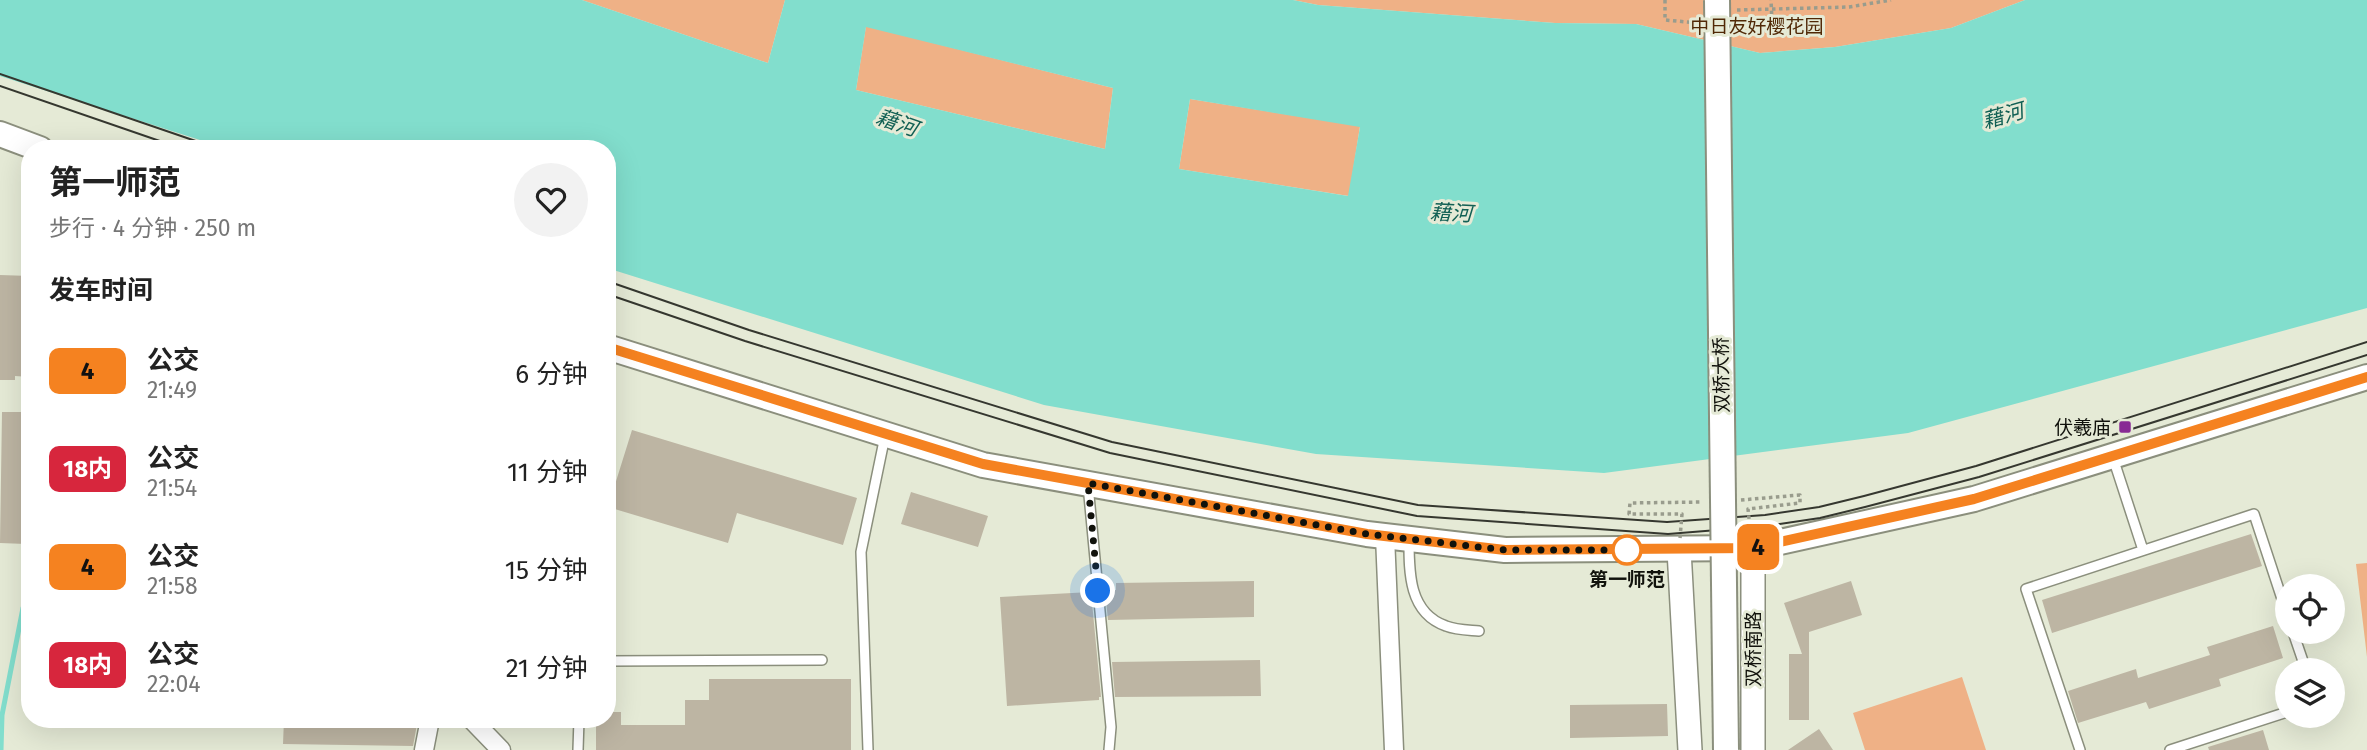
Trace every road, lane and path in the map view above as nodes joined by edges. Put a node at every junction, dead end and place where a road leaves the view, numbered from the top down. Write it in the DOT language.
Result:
graph roads {
  1 [pos="1665,0"];
  2 [pos="1771,0"];
  3 [pos="1891,0"];
  4 [pos="1723,11"];
  5 [pos="0,134"];
  6 [pos="21,142"];
  7 [pos="616,350"];
  8 [pos="2367,377"];
  9 [pos="886,434"];
  10 [pos="2112,456"];
  11 [pos="1088,483"];
  12 [pos="1723,501"];
  13 [pos="1397,537"];
  14 [pos="1752,542"];
  15 [pos="1680,544"];
  16 [pos="2143,550"];
  17 [pos="2275,578"];
  18 [pos="1479,631"];
  19 [pos="822,660"];
  20 [pos="616,661"];
  21 [pos="2275,716"];
  22 [pos="428,728"];
  23 [pos="480,728"];
  24 [pos="579,728"];
  25 [pos="424,750"];
  26 [pos="501,750"];
  27 [pos="578,750"];
  28 [pos="869,750"];
  29 [pos="1109,750"];
  30 [pos="1394,750"];
  31 [pos="1690,750"];
  32 [pos="1726,750"];
  33 [pos="1753,750"];
  34 [pos="2080,750"];
  35 [pos="2170,750"];
  1 -- 4 [label="path"];
  2 -- 4 [label="path, bridge"];
  3 -- 4 [label="path"];
  4 -- 12 [label="main road, 双桥大桥, bridge"];
  5 -- 6 [label="main road"];
  7 -- 9 [label="main road"];
  8 -- 10 [label="main road"];
  9 -- 11 [label="main road"];
  9 -- 28 [label="lane"];
  10 -- 14 [label="main road"];
  10 -- 16 [label="lane"];
  11 -- 13 [label="main road"];
  11 -- 29 [label="lane"];
  12 -- 14 [label="path, bridge"];
  12 -- 15 [label="path, bridge"];
  12 -- 32 [label="main road, 双桥大桥, bridge"];
  13 -- 15 [label="main road"];
  13 -- 18 [label="lane"];
  13 -- 30 [label="street"];
  14 -- 15 [label="main road"];
  14 -- 33 [label="street, 双桥南路"];
  15 -- 31 [label="street"];
  16 -- 17 [label="lane"];
  16 -- 34 [label="lane"];
  19 -- 20 [label="lane"];
  21 -- 35 [label="lane"];
  22 -- 25 [label="street"];
  23 -- 26 [label="street"];
  24 -- 27 [label="lane"];
}
